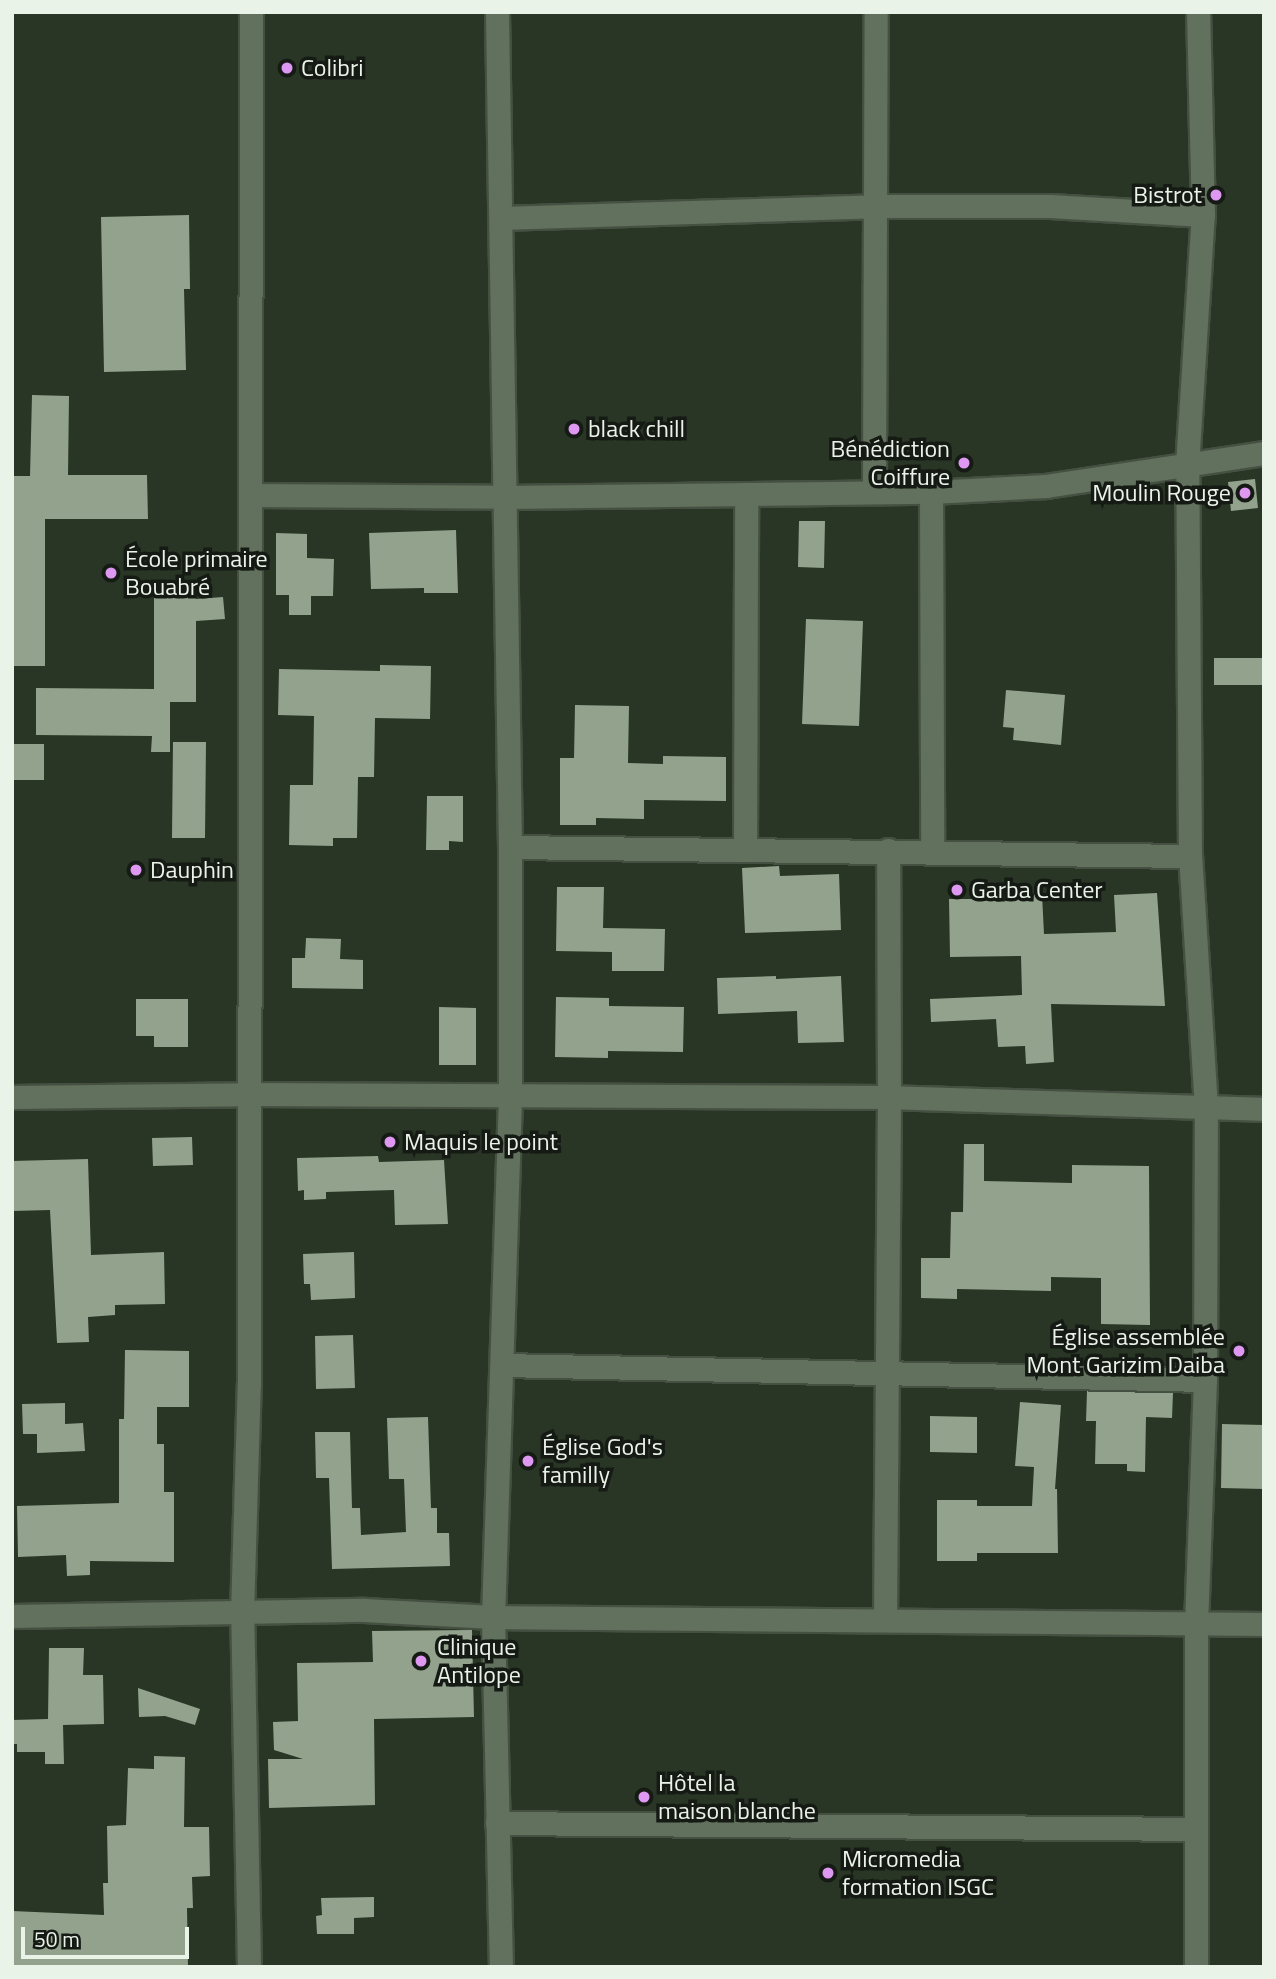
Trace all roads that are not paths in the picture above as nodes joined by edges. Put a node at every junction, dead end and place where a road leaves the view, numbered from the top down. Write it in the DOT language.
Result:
graph roads {
  1 [pos="251,12"];
  2 [pos="496,12"];
  3 [pos="876,12"];
  4 [pos="1198,12"];
  5 [pos="875,206"];
  6 [pos="1203,215"];
  7 [pos="501,218"];
  8 [pos="1264,453"];
  9 [pos="1187,466"];
  10 [pos="874,492"];
  11 [pos="931,492"];
  12 [pos="251,495"];
  13 [pos="747,495"];
  14 [pos="506,497"];
  15 [pos="510,847"];
  16 [pos="745,849"];
  17 [pos="888,850"];
  18 [pos="932,852"];
  19 [pos="1190,856"];
  20 [pos="247,1094"];
  21 [pos="12,1097"];
  22 [pos="510,1097"];
  23 [pos="889,1097"];
  24 [pos="1206,1108"];
  25 [pos="1264,1109"];
  26 [pos="502,1365"];
  27 [pos="888,1373"];
  28 [pos="1205,1380"];
  29 [pos="242,1614"];
  30 [pos="12,1616"];
  31 [pos="493,1617"];
  32 [pos="885,1620"];
  33 [pos="1264,1624"];
  34 [pos="1196,1625"];
  35 [pos="497,1823"];
  36 [pos="1196,1829"];
  37 [pos="248,1967"];
  38 [pos="501,1967"];
  39 [pos="1196,1967"];
  1 -- 12 [label="street"];
  2 -- 7 [label="street"];
  3 -- 5 [label="street"];
  4 -- 6 [label="street"];
  5 -- 6 [label="street"];
  5 -- 7 [label="street"];
  5 -- 10 [label="street"];
  6 -- 9 [label="street"];
  7 -- 14 [label="street"];
  8 -- 9 [label="street"];
  9 -- 11 [label="street"];
  9 -- 19 [label="street"];
  10 -- 11 [label="street"];
  10 -- 13 [label="street"];
  11 -- 18 [label="street"];
  12 -- 14 [label="street"];
  12 -- 20 [label="street"];
  13 -- 14 [label="street"];
  13 -- 16 [label="street"];
  14 -- 15 [label="street"];
  15 -- 16 [label="street"];
  15 -- 22 [label="street"];
  16 -- 17 [label="street"];
  17 -- 18 [label="street"];
  17 -- 23 [label="street"];
  18 -- 19 [label="street"];
  19 -- 24 [label="street"];
  20 -- 21 [label="street"];
  20 -- 22 [label="street"];
  20 -- 29 [label="street"];
  22 -- 23 [label="street"];
  22 -- 26 [label="street"];
  23 -- 24 [label="street"];
  23 -- 27 [label="street"];
  24 -- 25 [label="street"];
  24 -- 28 [label="street"];
  26 -- 27 [label="street"];
  26 -- 31 [label="street"];
  27 -- 28 [label="street"];
  27 -- 32 [label="street"];
  28 -- 34 [label="street"];
  29 -- 30 [label="street"];
  29 -- 31 [label="street"];
  29 -- 37 [label="street"];
  31 -- 32 [label="street"];
  31 -- 35 [label="street"];
  32 -- 34 [label="street"];
  33 -- 34 [label="street"];
  34 -- 36 [label="street"];
  35 -- 36 [label="street"];
  35 -- 38 [label="street"];
  36 -- 39 [label="street"];
}
